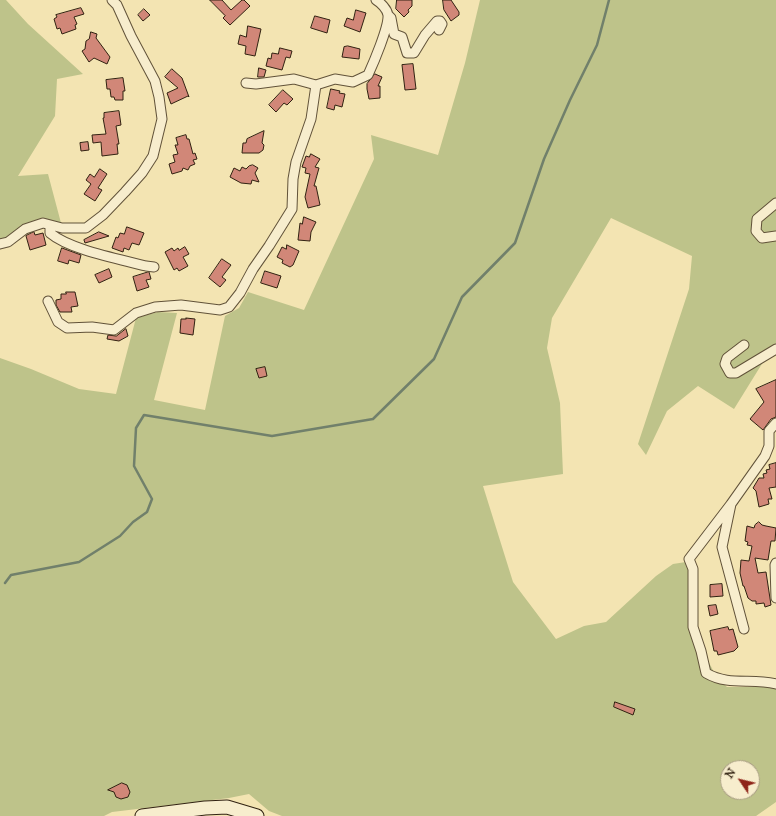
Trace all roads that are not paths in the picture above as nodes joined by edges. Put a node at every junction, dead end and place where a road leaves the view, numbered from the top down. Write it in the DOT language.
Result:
graph roads {
  1 [pos="112,0"];
  2 [pos="376,0"];
  3 [pos="388,15"];
  4 [pos="439,30"];
  5 [pos="246,83"];
  6 [pos="316,85"];
  7 [pos="776,203"];
  8 [pos="50,226"];
  9 [pos="776,236"];
  10 [pos="0,244"];
  11 [pos="154,267"];
  12 [pos="48,301"];
  13 [pos="744,344"];
  14 [pos="776,349"];
  15 [pos="776,423"];
  16 [pos="731,504"];
  17 [pos="776,563"];
  18 [pos="776,598"];
  19 [pos="744,629"];
  20 [pos="776,684"];
  21 [pos="142,816"];
  22 [pos="257,816"];
  1 -- 8 [label="street"];
  2 -- 3 [label="street"];
  3 -- 4 [label="street"];
  3 -- 6 [label="street"];
  5 -- 6 [label="street"];
  6 -- 12 [label="street"];
  7 -- 9 [label="street"];
  8 -- 10 [label="street"];
  8 -- 11 [label="street"];
  13 -- 14 [label="street"];
  15 -- 16 [label="street"];
  16 -- 19 [label="street"];
  16 -- 20 [label="street"];
  17 -- 18 [label="street"];
  21 -- 22 [label="street"];
}
